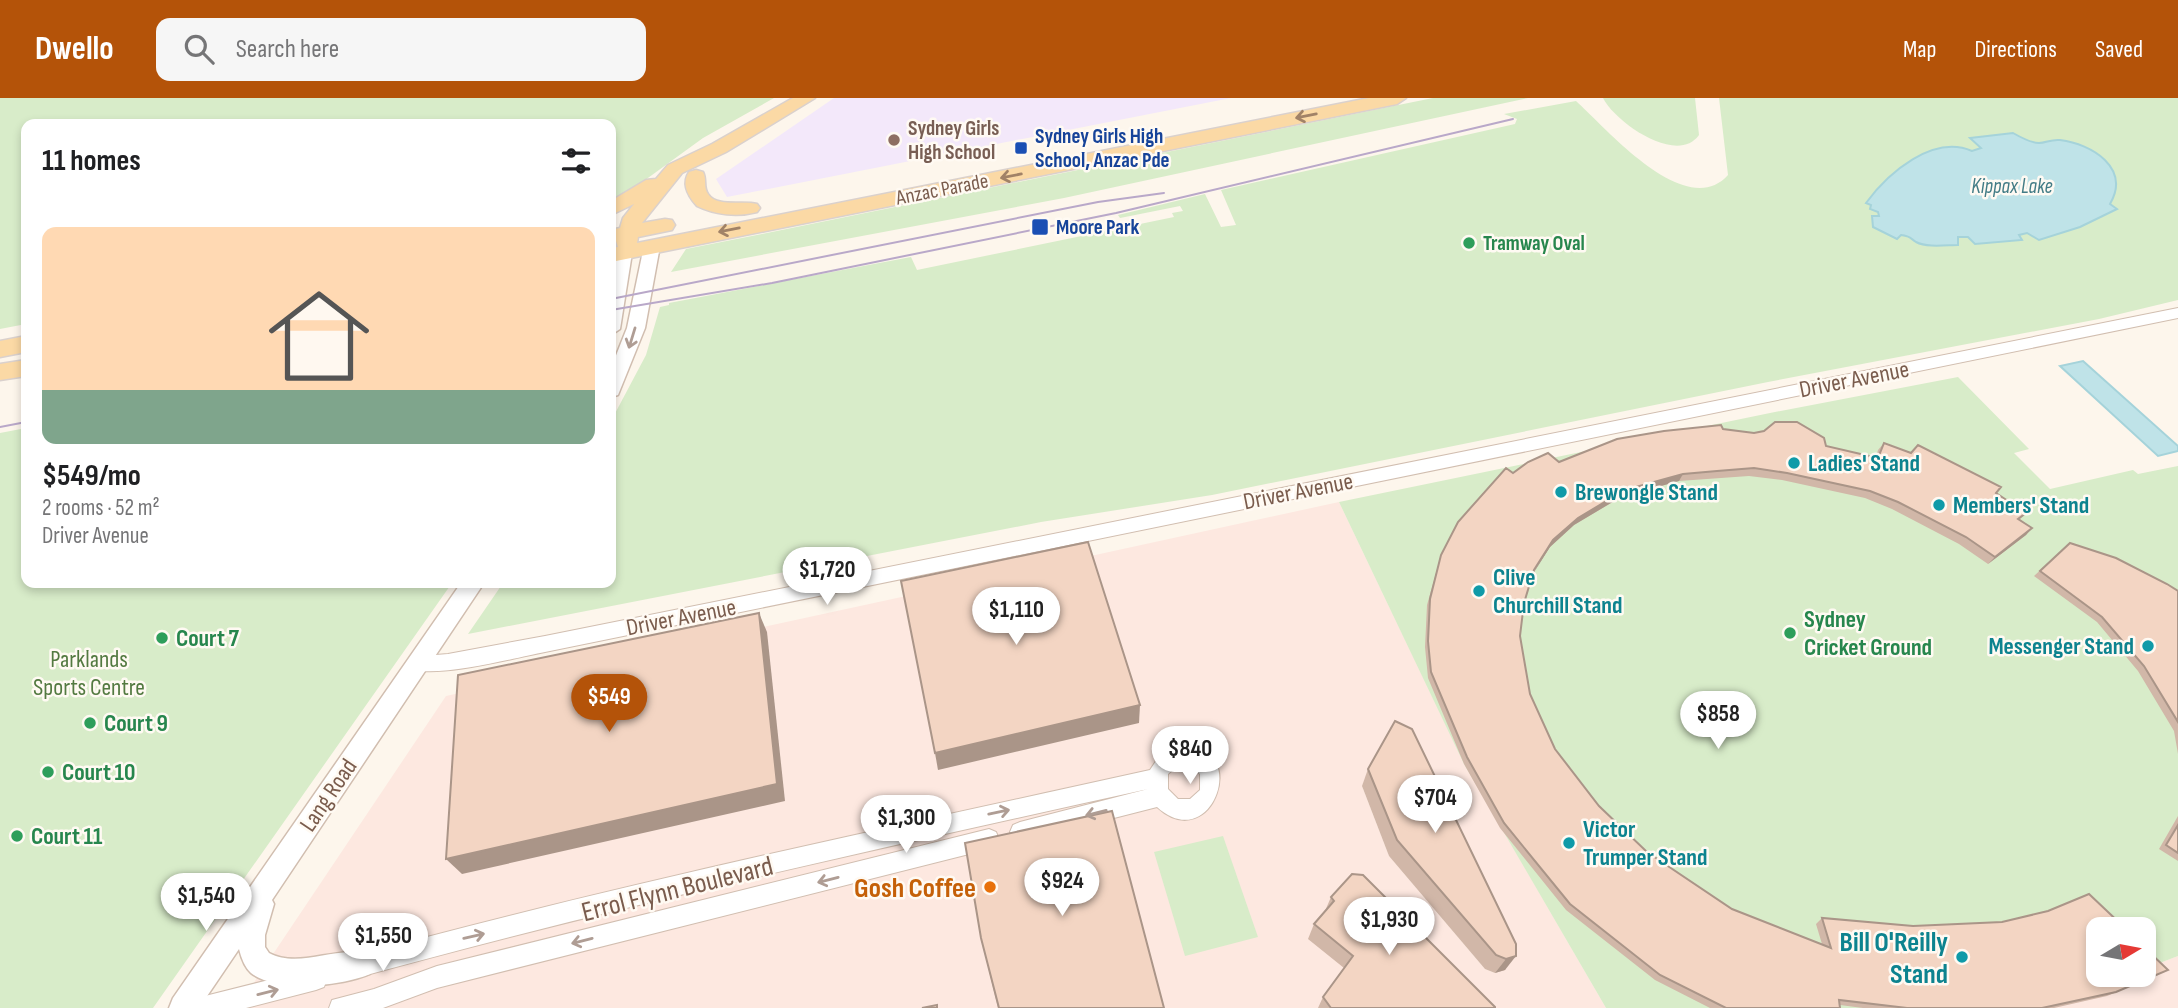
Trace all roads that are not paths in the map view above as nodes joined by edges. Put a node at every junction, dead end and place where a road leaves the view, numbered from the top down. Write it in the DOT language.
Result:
graph roads {
  1 [pos="806,98"];
  2 [pos="1312,98"];
  3 [pos="1397,98"];
  4 [pos="719,148"];
  5 [pos="675,169"];
  6 [pos="696,176"];
  7 [pos="616,206"];
  8 [pos="750,208"];
  9 [pos="654,237"];
  10 [pos="618,244"];
  11 [pos="616,268"];
  12 [pos="2178,313"];
  13 [pos="21,345"];
  14 [pos="0,349"];
  15 [pos="21,369"];
  16 [pos="0,372"];
  17 [pos="616,378"];
  18 [pos="469,588"];
  19 [pos="418,663"];
  20 [pos="268,885"];
  21 [pos="361,965"];
  22 [pos="183,1008"];
  23 [pos="201,1008"];
  24 [pos="340,1008"];
  1 -- 4 [label="main road"];
  2 -- 8 [label="main road, Anzac Parade"];
  3 -- 9 [label="main road, Anzac Parade, one-way"];
  4 -- 5 [label="main road"];
  4 -- 6 [label="main road"];
  5 -- 7 [label="main road"];
  5 -- 10 [label="main road"];
  6 -- 8 [label="main road"];
  6 -- 9 [label="main road"];
  8 -- 9 [label="main road, Anzac Parade"];
  9 -- 10 [label="main road, Anzac Parade"];
  9 -- 17 [label="street, one-way"];
  10 -- 11 [label="street"];
  12 -- 19 [label="street, Driver Avenue"];
  13 -- 14 [label="main road"];
  15 -- 16 [label="main road"];
  18 -- 19 [label="street, Lang Road"];
  19 -- 20 [label="street, Lang Road"];
  20 -- 21 [label="street"];
  20 -- 22 [label="street, Lang Road"];
  23 -- 21 [label="street, Errol Flynn Boulevard, one-way"];
  21 -- 24 [label="street, Errol Flynn Boulevard, one-way"];
}
